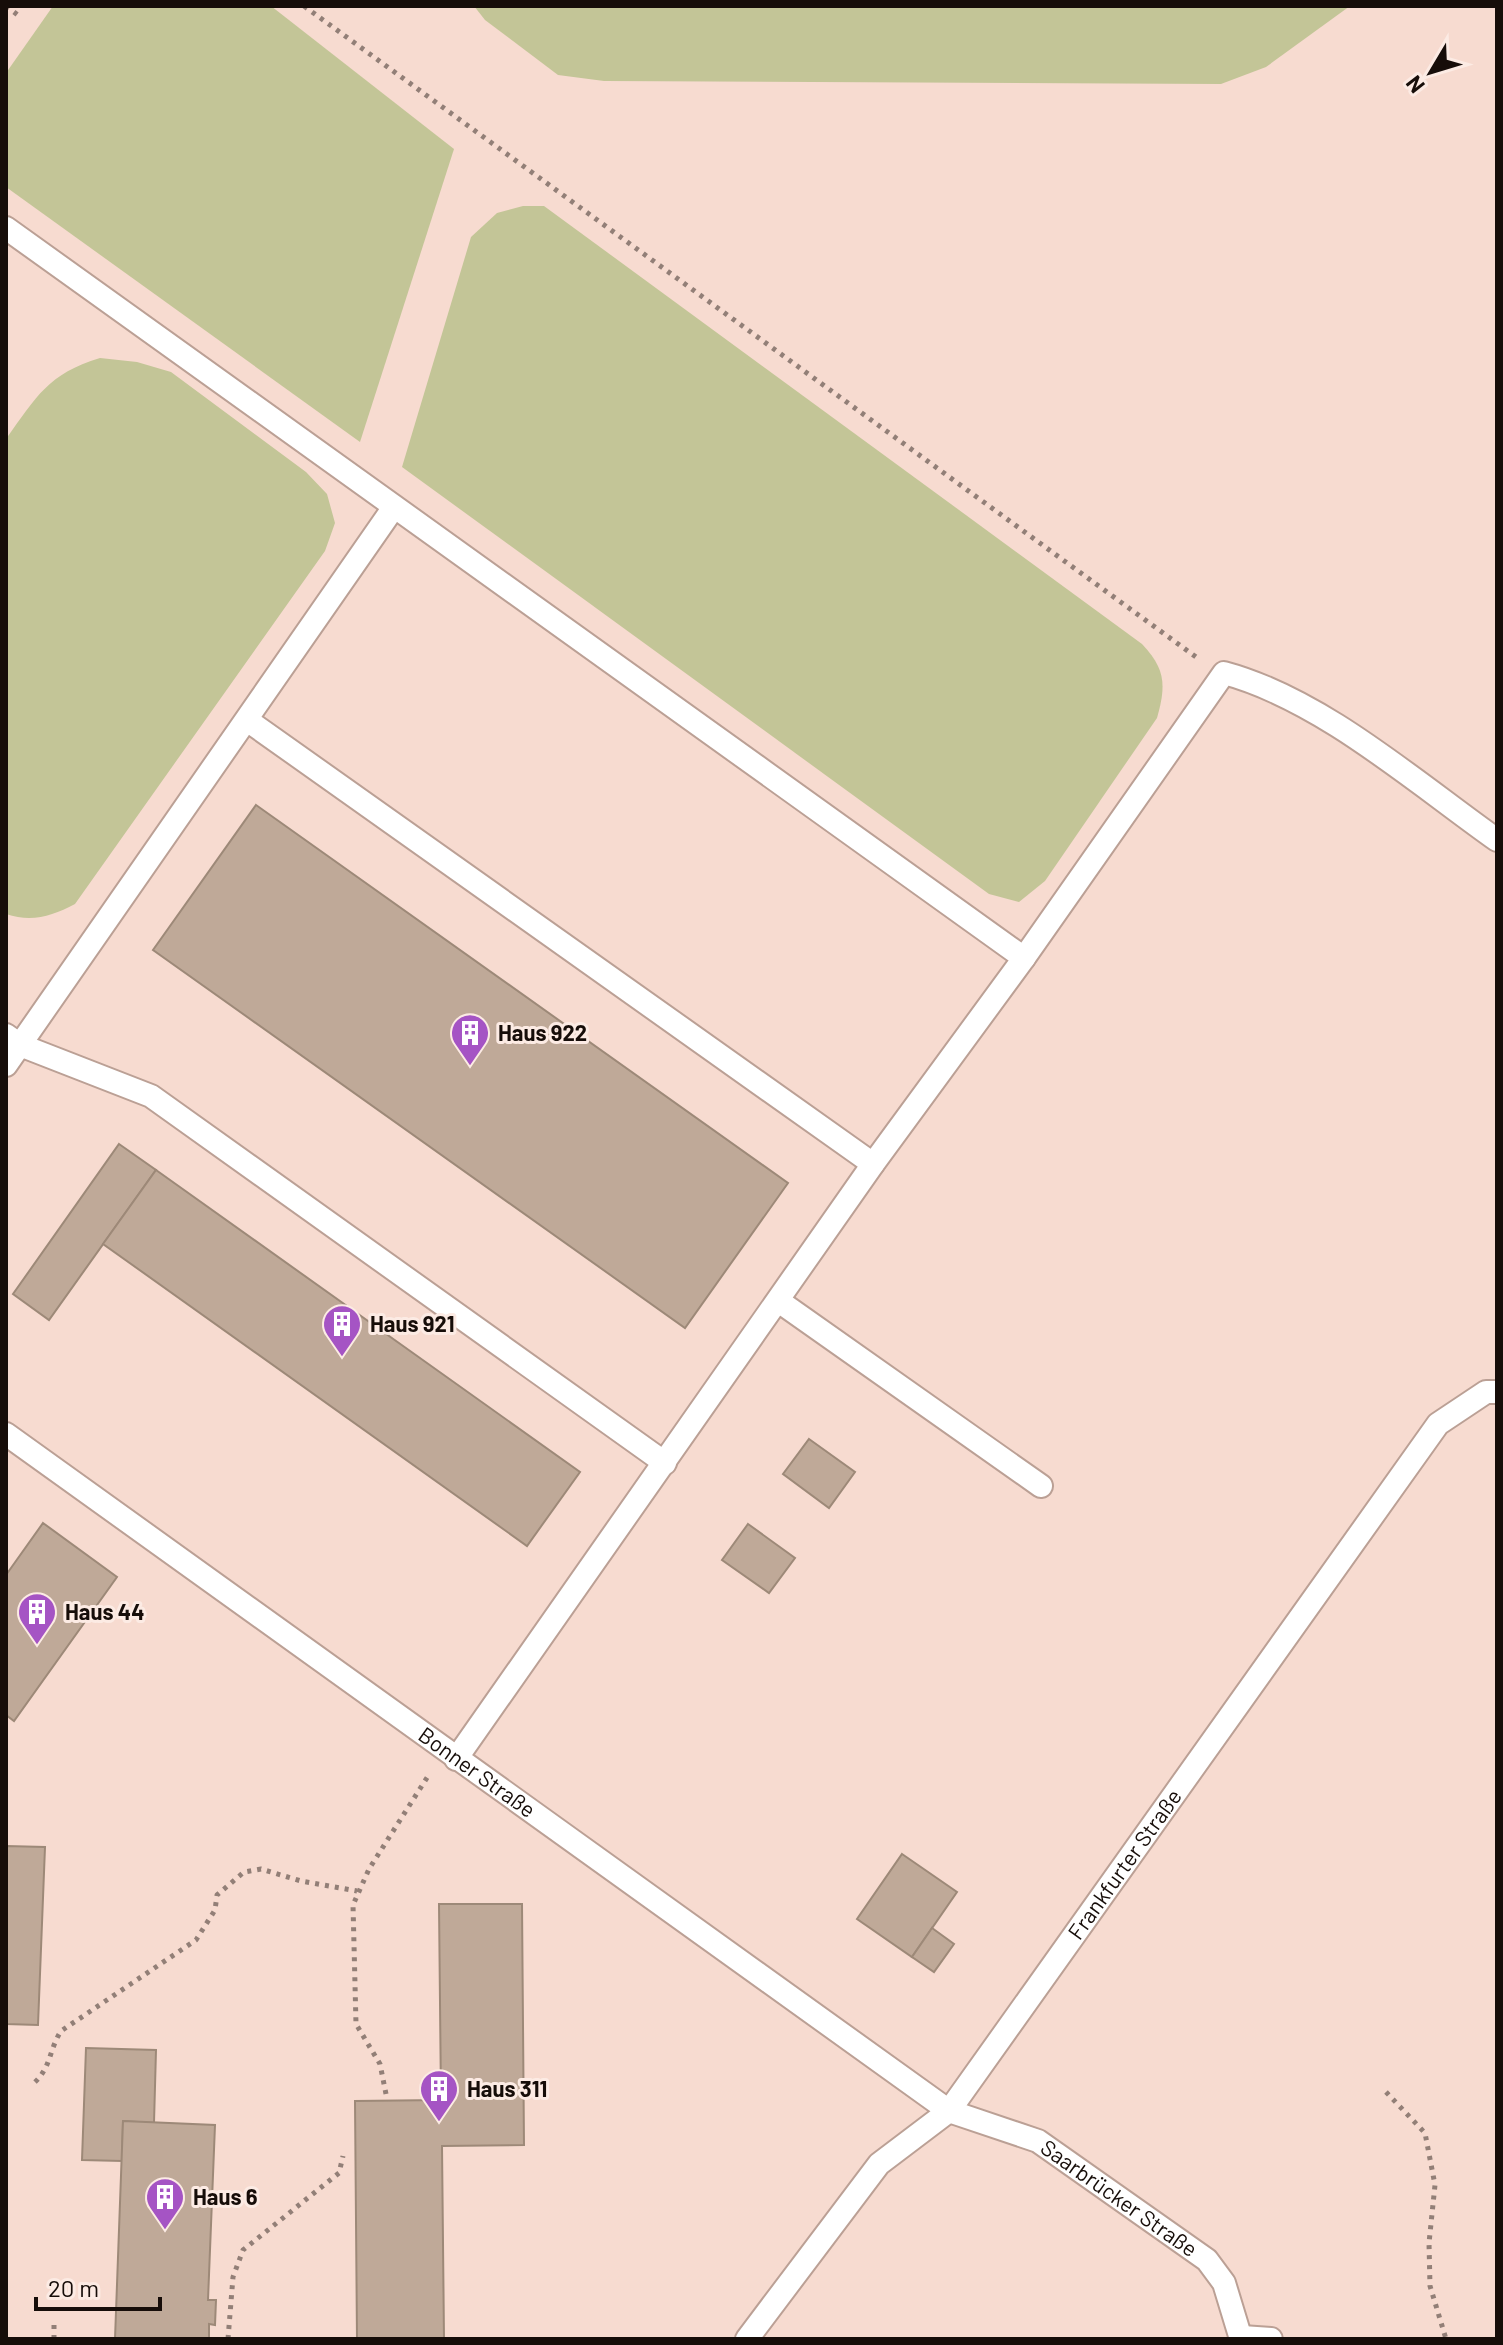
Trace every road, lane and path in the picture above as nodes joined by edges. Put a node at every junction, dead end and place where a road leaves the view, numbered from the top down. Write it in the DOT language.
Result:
graph roads {
  1 [pos="6,6"];
  2 [pos="304,6"];
  3 [pos="19,16"];
  4 [pos="6,228"];
  5 [pos="394,507"];
  6 [pos="1224,673"];
  7 [pos="247,720"];
  8 [pos="1497,840"];
  9 [pos="1024,958"];
  10 [pos="13,1040"];
  11 [pos="6,1065"];
  12 [pos="873,1164"];
  13 [pos="780,1302"];
  14 [pos="1497,1392"];
  15 [pos="6,1434"];
  16 [pos="665,1463"];
  17 [pos="1041,1486"];
  18 [pos="450,1754"];
  19 [pos="357,1891"];
  20 [pos="35,2082"];
  21 [pos="1386,2092"];
  22 [pos="386,2094"];
  23 [pos="949,2111"];
  24 [pos="343,2156"];
  25 [pos="54,2322"];
  26 [pos="1242,2338"];
  27 [pos="54,2339"];
  28 [pos="228,2339"];
  29 [pos="747,2339"];
  30 [pos="1271,2339"];
  31 [pos="1446,2339"];
  1 -- 3 [label="path"];
  2 -- 6 [label="path"];
  4 -- 5 [label="lane"];
  5 -- 7 [label="lane"];
  5 -- 9 [label="lane"];
  6 -- 8 [label="lane"];
  6 -- 9 [label="lane"];
  7 -- 10 [label="lane"];
  7 -- 12 [label="lane"];
  9 -- 12 [label="lane"];
  10 -- 11 [label="lane"];
  10 -- 16 [label="lane"];
  12 -- 13 [label="lane"];
  13 -- 16 [label="lane"];
  13 -- 17 [label="lane"];
  14 -- 23 [label="lane, Frankfurter Straße"];
  15 -- 18 [label="lane, Bonner Straße"];
  16 -- 18 [label="lane"];
  18 -- 19 [label="path"];
  18 -- 23 [label="lane, Bonner Straße"];
  19 -- 20 [label="path"];
  19 -- 22 [label="path"];
  21 -- 31 [label="path"];
  23 -- 26 [label="lane, Saarbrücker Straße"];
  23 -- 29 [label="lane, Frankfurter Straße"];
  24 -- 28 [label="path"];
  25 -- 27 [label="path"];
  26 -- 30 [label="lane, Saarbrücker Straße"];
}
